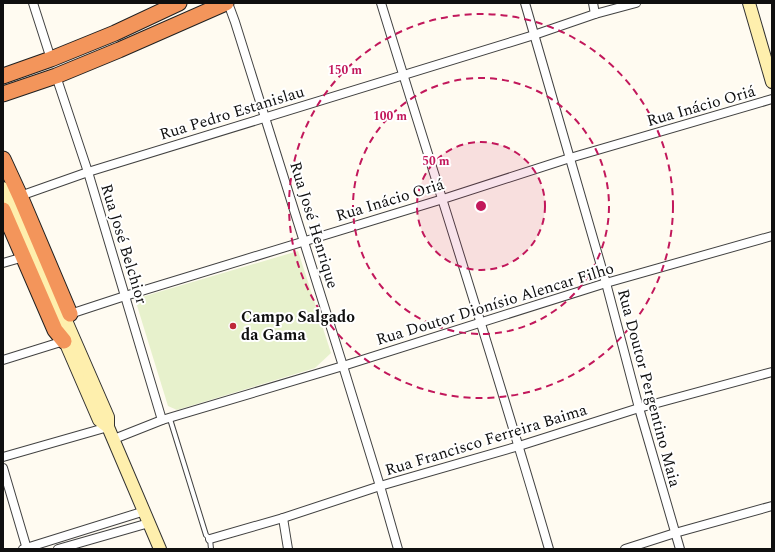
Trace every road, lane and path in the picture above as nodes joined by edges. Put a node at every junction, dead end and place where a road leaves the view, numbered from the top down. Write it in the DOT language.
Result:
graph roads {
  1 [pos="32,3"];
  2 [pos="179,3"];
  3 [pos="227,3"];
  4 [pos="381,3"];
  5 [pos="525,3"];
  6 [pos="593,3"];
  7 [pos="636,3"];
  8 [pos="749,3"];
  9 [pos="595,14"];
  10 [pos="534,35"];
  11 [pos="51,59"];
  12 [pos="403,75"];
  13 [pos="3,76"];
  14 [pos="56,76"];
  15 [pos="772,82"];
  16 [pos="3,94"];
  17 [pos="772,99"];
  18 [pos="265,117"];
  19 [pos="570,158"];
  20 [pos="3,159"];
  21 [pos="88,172"];
  22 [pos="3,188"];
  23 [pos="20,196"];
  24 [pos="443,199"];
  25 [pos="3,210"];
  26 [pos="772,236"];
  27 [pos="304,241"];
  28 [pos="24,257"];
  29 [pos="3,263"];
  30 [pos="606,283"];
  31 [pos="125,296"];
  32 [pos="63,313"];
  33 [pos="480,323"];
  34 [pos="64,341"];
  35 [pos="3,360"];
  36 [pos="343,366"];
  37 [pos="772,372"];
  38 [pos="639,408"];
  39 [pos="166,420"];
  40 [pos="108,427"];
  41 [pos="114,439"];
  42 [pos="519,446"];
  43 [pos="3,457"];
  44 [pos="3,468"];
  45 [pos="380,486"];
  46 [pos="772,506"];
  47 [pos="145,511"];
  48 [pos="283,518"];
  49 [pos="150,523"];
  50 [pos="91,528"];
  51 [pos="675,533"];
  52 [pos="94,538"];
  53 [pos="210,539"];
  54 [pos="25,549"];
  55 [pos="58,549"];
  56 [pos="160,549"];
  57 [pos="211,549"];
  58 [pos="288,549"];
  59 [pos="398,549"];
  60 [pos="549,549"];
  61 [pos="625,549"];
  62 [pos="680,549"];
  1 -- 11 [label="street"];
  2 -- 11 [label="highway"];
  3 -- 14 [label="highway"];
  3 -- 18 [label="street, Rua José Henrique"];
  4 -- 12 [label="street"];
  5 -- 10 [label="street, Rua Doutor Pergentino Maia"];
  6 -- 9 [label="street"];
  7 -- 9 [label="street, Rua Pedro Estanislau"];
  8 -- 15 [label="main road"];
  9 -- 10 [label="street, Rua Pedro Estanislau"];
  10 -- 12 [label="street, Rua Pedro Estanislau"];
  10 -- 19 [label="street, Rua Doutor Pergentino Maia"];
  11 -- 13 [label="highway"];
  12 -- 18 [label="street, Rua Pedro Estanislau"];
  12 -- 24 [label="street"];
  14 -- 16 [label="highway"];
  14 -- 21 [label="street, Rua José Belchior"];
  17 -- 19 [label="street, Rua Inácio Oriá"];
  18 -- 21 [label="street, Rua Pedro Estanislau"];
  18 -- 27 [label="street, Rua José Henrique"];
  19 -- 24 [label="street, Rua Inácio Oriá"];
  19 -- 30 [label="street, Rua Doutor Pergentino Maia"];
  20 -- 23 [label="highway"];
  21 -- 23 [label="street, Rua Pedro Estanislau"];
  21 -- 31 [label="street, Rua José Belchior"];
  22 -- 32 [label="main road"];
  23 -- 32 [label="highway"];
  24 -- 27 [label="street, Rua Inácio Oriá"];
  24 -- 33 [label="street"];
  25 -- 28 [label="highway"];
  26 -- 30 [label="street, Rua Doutor Dionísio Alencar Filho"];
  27 -- 31 [label="street, Rua Inácio Oriá"];
  27 -- 36 [label="street, Rua José Henrique"];
  28 -- 29 [label="street"];
  28 -- 34 [label="highway"];
  30 -- 33 [label="street, Rua Doutor Dionísio Alencar Filho"];
  30 -- 38 [label="street, Rua Doutor Pergentino Maia"];
  31 -- 32 [label="street, Rua Inácio Oriá"];
  31 -- 39 [label="street, Rua José Belchior"];
  32 -- 34 [label="main road"];
  32 -- 40 [label="main road"];
  33 -- 36 [label="street, Rua Doutor Dionísio Alencar Filho"];
  33 -- 42 [label="street"];
  34 -- 35 [label="street"];
  34 -- 40 [label="main road"];
  36 -- 39 [label="street, Rua Doutor Dionísio Alencar Filho"];
  36 -- 45 [label="street, Rua José Henrique"];
  37 -- 38 [label="street, Rua Francisco Ferreira Baima"];
  38 -- 42 [label="street, Rua Francisco Ferreira Baima"];
  38 -- 51 [label="street, Rua Doutor Pergentino Maia"];
  39 -- 41 [label="street, Rua Doutor Dionísio Alencar Filho"];
  39 -- 53 [label="lane, Rua José Belchior"];
  40 -- 41 [label="main road"];
  40 -- 43 [label="street"];
  41 -- 47 [label="main road"];
  42 -- 45 [label="street, Rua Francisco Ferreira Baima"];
  42 -- 60 [label="street"];
  44 -- 54 [label="street"];
  45 -- 48 [label="street, Rua Francisco Ferreira Baima"];
  45 -- 59 [label="street, Rua José Henrique"];
  46 -- 51 [label="street"];
  47 -- 49 [label="main road"];
  47 -- 50 [label="street"];
  48 -- 53 [label="street, Rua Francisco Ferreira Baima"];
  48 -- 58 [label="street"];
  49 -- 52 [label="street"];
  49 -- 56 [label="main road"];
  50 -- 52 [label="street"];
  50 -- 54 [label="street"];
  51 -- 61 [label="street"];
  51 -- 62 [label="street, Rua Doutor Pergentino Maia"];
  52 -- 55 [label="street"];
  53 -- 57 [label="lane, Rua José Belchior"];
}
